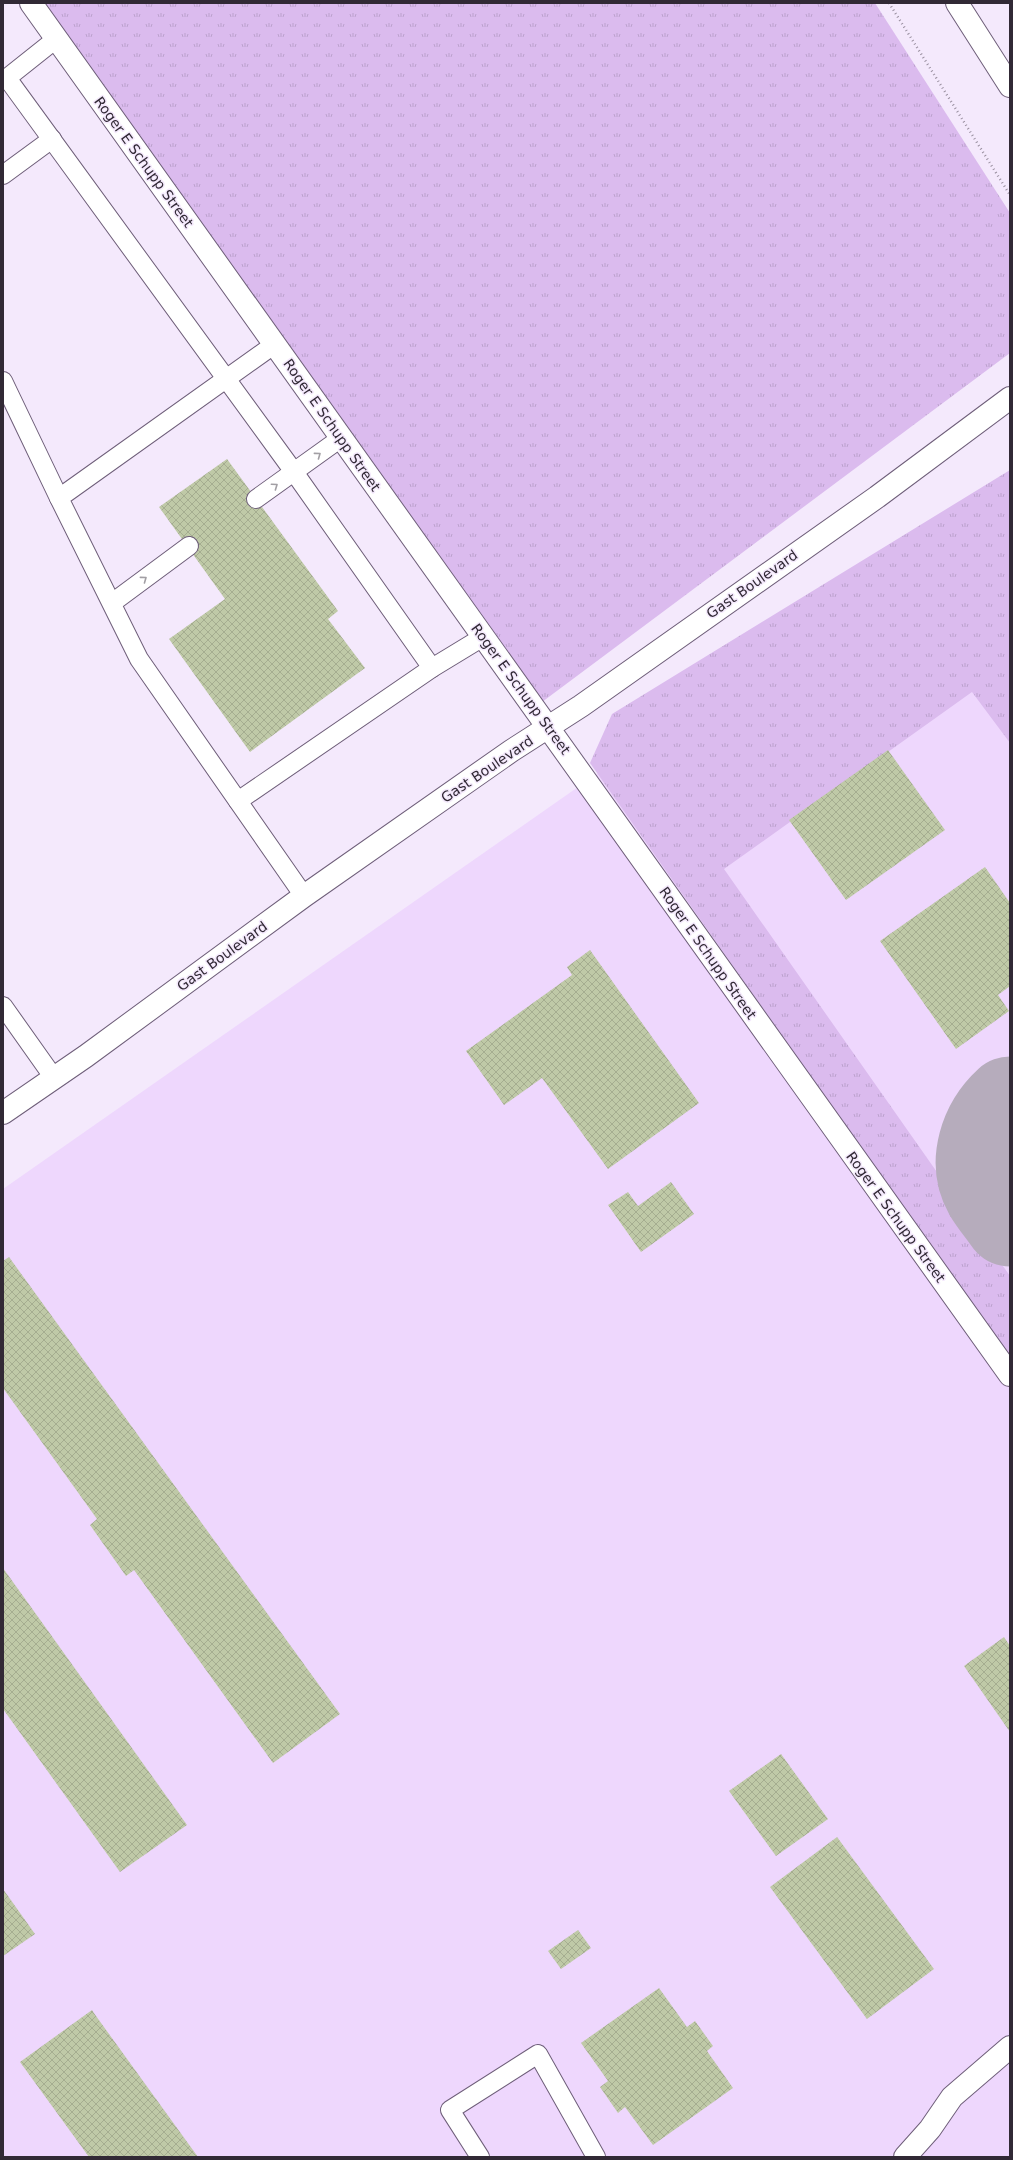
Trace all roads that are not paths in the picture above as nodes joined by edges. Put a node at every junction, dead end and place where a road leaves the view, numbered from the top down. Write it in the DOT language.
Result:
graph roads {
  1 [pos="31,3"];
  2 [pos="957,3"];
  3 [pos="56,39"];
  4 [pos="5,80"];
  5 [pos="1010,86"];
  6 [pos="52,139"];
  7 [pos="3,175"];
  8 [pos="275,344"];
  9 [pos="226,379"];
  10 [pos="3,381"];
  11 [pos="1010,398"];
  12 [pos="341,438"];
  13 [pos="294,472"];
  14 [pos="60,498"];
  15 [pos="256,499"];
  16 [pos="189,546"];
  17 [pos="112,603"];
  18 [pos="483,637"];
  19 [pos="432,668"];
  20 [pos="548,728"];
  21 [pos="238,801"];
  22 [pos="304,896"];
  23 [pos="3,1006"];
  24 [pos="54,1078"];
  25 [pos="3,1113"];
  26 [pos="1010,1375"];
  27 [pos="1010,2047"];
  28 [pos="480,2157"];
  29 [pos="596,2157"];
  30 [pos="905,2157"];
  1 -- 3 [label="street, Roger E Schupp Street"];
  2 -- 5 [label="street"];
  3 -- 4 [label="lane"];
  3 -- 8 [label="street, Roger E Schupp Street"];
  4 -- 6 [label="lane"];
  6 -- 7 [label="lane"];
  6 -- 9 [label="lane"];
  8 -- 9 [label="lane"];
  8 -- 12 [label="street, Roger E Schupp Street"];
  9 -- 13 [label="lane"];
  9 -- 14 [label="lane"];
  10 -- 14 [label="lane"];
  11 -- 20 [label="street, Gast Boulevard"];
  13 -- 12 [label="lane, one-way"];
  12 -- 18 [label="street, Roger E Schupp Street"];
  15 -- 13 [label="lane, one-way"];
  13 -- 19 [label="lane"];
  14 -- 17 [label="lane"];
  17 -- 16 [label="lane, one-way"];
  17 -- 21 [label="lane"];
  18 -- 19 [label="lane"];
  18 -- 20 [label="street, Roger E Schupp Street"];
  19 -- 21 [label="lane"];
  20 -- 22 [label="street, Gast Boulevard"];
  20 -- 26 [label="street, Roger E Schupp Street"];
  21 -- 22 [label="lane"];
  22 -- 24 [label="street, Gast Boulevard"];
  23 -- 24 [label="lane"];
  24 -- 25 [label="street, Gast Boulevard"];
  27 -- 30 [label="street"];
  28 -- 29 [label="lane"];
}
